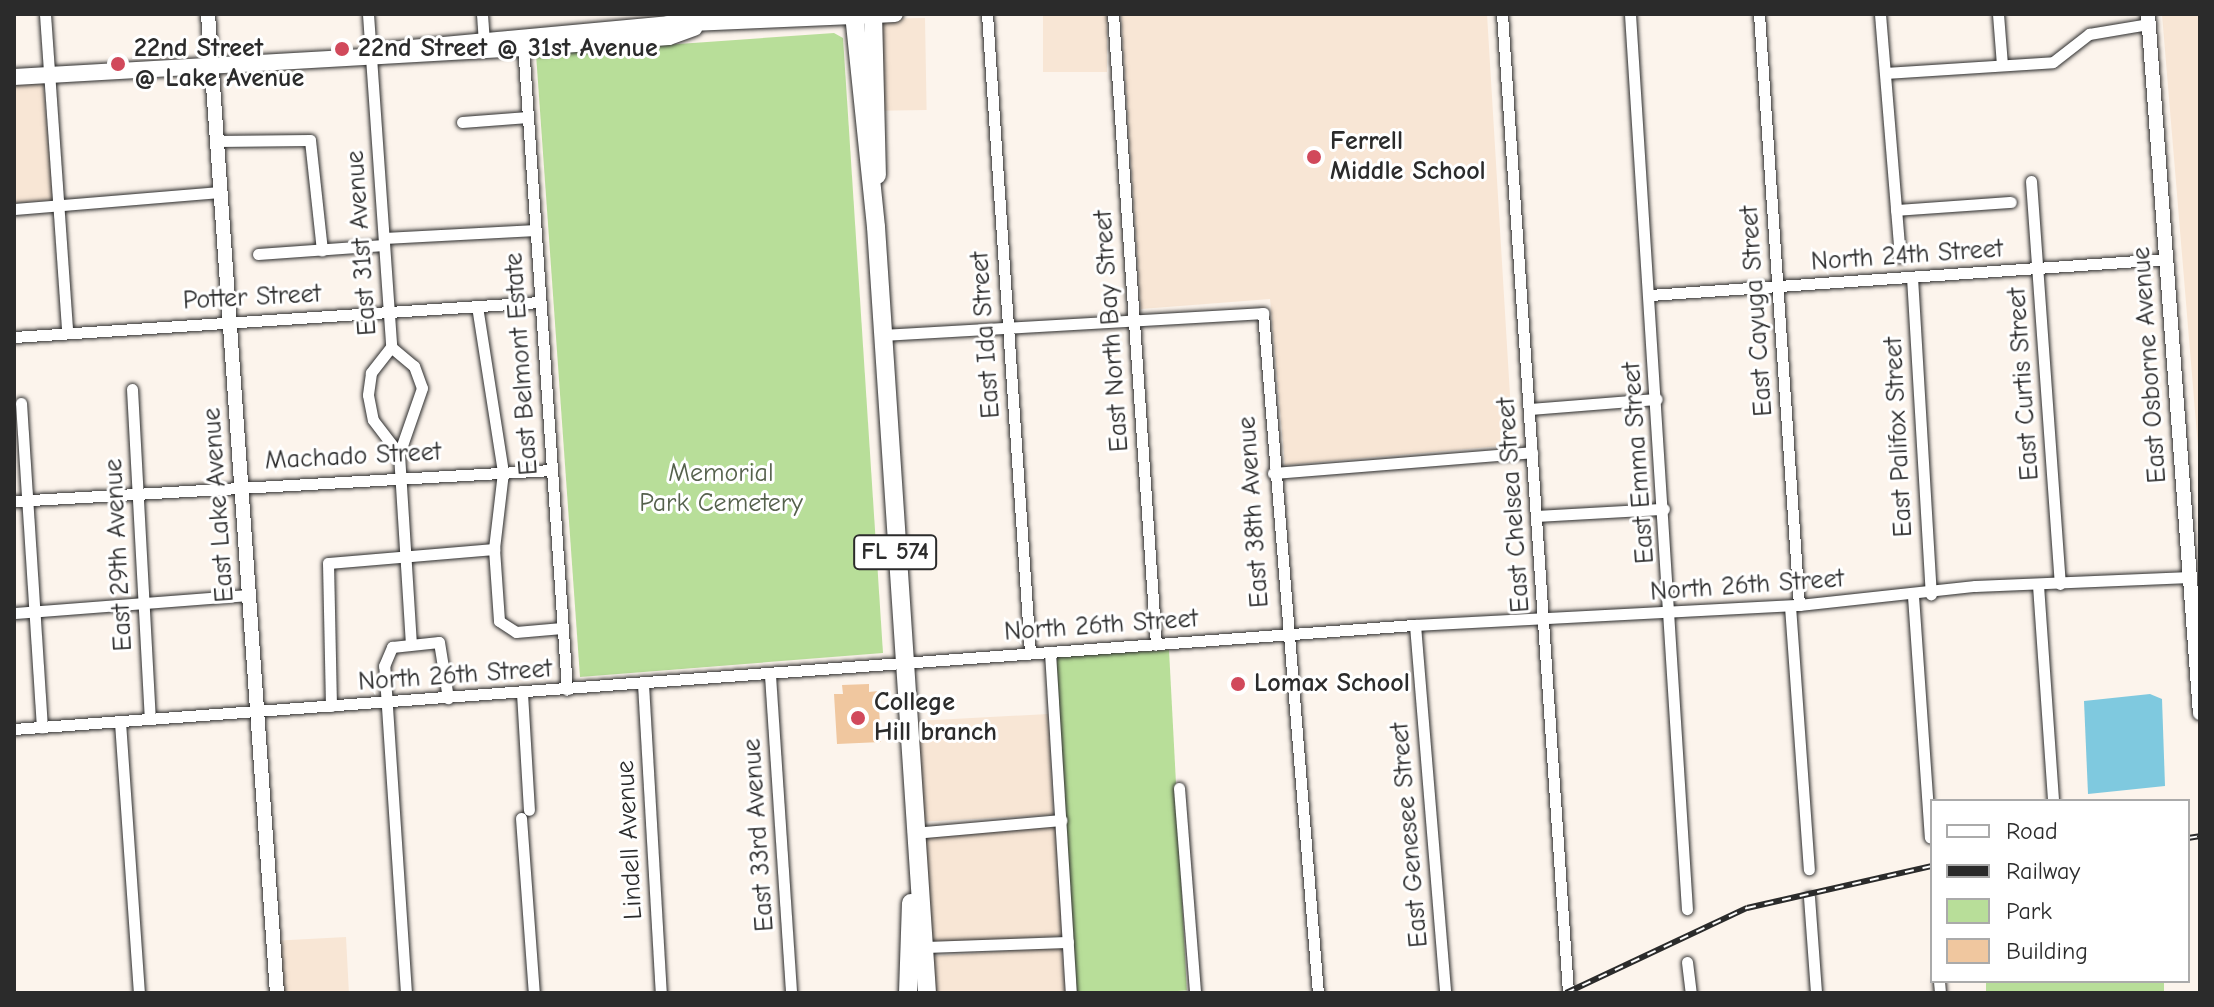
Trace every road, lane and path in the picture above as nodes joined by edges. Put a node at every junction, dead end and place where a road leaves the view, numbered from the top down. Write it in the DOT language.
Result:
graph roads {
  1 [pos="45,14"];
  2 [pos="208,14"];
  3 [pos="368,14"];
  4 [pos="482,14"];
  5 [pos="895,14"];
  6 [pos="987,14"];
  7 [pos="1113,14"];
  8 [pos="1502,14"];
  9 [pos="1630,14"];
  10 [pos="1759,14"];
  11 [pos="1880,14"];
  12 [pos="1998,14"];
  13 [pos="864,15"];
  14 [pos="2149,19"];
  15 [pos="523,42"];
  16 [pos="484,45"];
  17 [pos="370,54"];
  18 [pos="210,64"];
  19 [pos="2002,65"];
  20 [pos="1885,73"];
  21 [pos="49,75"];
  22 [pos="14,77"];
  23 [pos="528,117"];
  24 [pos="462,122"];
  25 [pos="216,141"];
  26 [pos="2031,181"];
  27 [pos="220,192"];
  28 [pos="2011,202"];
  29 [pos="59,205"];
  30 [pos="14,209"];
  31 [pos="1896,210"];
  32 [pos="536,230"];
  33 [pos="384,241"];
  34 [pos="322,250"];
  35 [pos="258,254"];
  36 [pos="1900,257"];
  37 [pos="2166,259"];
  38 [pos="2038,268"];
  39 [pos="1912,277"];
  40 [pos="1778,288"];
  41 [pos="1650,295"];
  42 [pos="540,302"];
  43 [pos="477,306"];
  44 [pos="389,312"];
  45 [pos="229,321"];
  46 [pos="1132,321"];
  47 [pos="1008,328"];
  48 [pos="67,332"];
  49 [pos="883,335"];
  50 [pos="14,337"];
  51 [pos="391,347"];
  52 [pos="132,389"];
  53 [pos="1657,399"];
  54 [pos="21,403"];
  55 [pos="1529,409"];
  56 [pos="1532,452"];
  57 [pos="399,454"];
  58 [pos="551,470"];
  59 [pos="503,472"];
  60 [pos="1273,473"];
  61 [pos="402,477"];
  62 [pos="241,484"];
  63 [pos="139,491"];
  64 [pos="29,500"];
  65 [pos="14,501"];
  66 [pos="1664,509"];
  67 [pos="1537,516"];
  68 [pos="494,549"];
  69 [pos="407,556"];
  70 [pos="2190,577"];
  71 [pos="2060,584"];
  72 [pos="2038,585"];
  73 [pos="1931,594"];
  74 [pos="249,595"];
  75 [pos="1913,596"];
  76 [pos="142,604"];
  77 [pos="1795,606"];
  78 [pos="38,612"];
  79 [pos="14,613"];
  80 [pos="1671,614"];
  81 [pos="1545,622"];
  82 [pos="1415,625"];
  83 [pos="562,628"];
  84 [pos="1290,635"];
  85 [pos="411,643"];
  86 [pos="1156,645"];
  87 [pos="1050,652"];
  88 [pos="1030,653"];
  89 [pos="901,664"];
  90 [pos="770,675"];
  91 [pos="643,684"];
  92 [pos="567,690"];
  93 [pos="522,693"];
  94 [pos="448,698"];
  95 [pos="386,702"];
  96 [pos="331,706"];
  97 [pos="258,712"];
  98 [pos="2200,713"];
  99 [pos="150,719"];
  100 [pos="120,722"];
  101 [pos="42,727"];
  102 [pos="14,729"];
  103 [pos="1179,788"];
  104 [pos="2053,799"];
  105 [pos="1061,820"];
  106 [pos="912,833"];
  107 [pos="1930,837"];
  108 [pos="1809,869"];
  109 [pos="914,876"];
  110 [pos="1809,897"];
  111 [pos="1687,909"];
  112 [pos="1068,942"];
  113 [pos="924,947"];
  114 [pos="1687,962"];
  115 [pos="139,993"];
  116 [pos="277,993"];
  117 [pos="406,993"];
  118 [pos="534,993"];
  119 [pos="661,993"];
  120 [pos="791,993"];
  121 [pos="908,993"];
  122 [pos="927,993"];
  123 [pos="1071,993"];
  124 [pos="1195,993"];
  125 [pos="1318,993"];
  126 [pos="1445,993"];
  127 [pos="1568,993"];
  128 [pos="1691,993"];
  129 [pos="1816,993"];
  1 -- 21 [label="street"];
  2 -- 18 [label="street, East Lake Avenue"];
  3 -- 17 [label="street, East 31st Avenue"];
  4 -- 16 [label="street"];
  5 -- 13 [label="main road"];
  6 -- 47 [label="street, East Ida Street"];
  7 -- 46 [label="street, East North Bay Street"];
  8 -- 55 [label="street, East Chelsea Street"];
  9 -- 41 [label="street, East Emma Street"];
  10 -- 40 [label="street, East Cayuga Street"];
  11 -- 20 [label="street"];
  12 -- 19 [label="street"];
  13 -- 15 [label="main road"];
  13 -- 49 [label="main road, FL 574"];
  14 -- 19 [label="street"];
  14 -- 37 [label="street, East Osborne Avenue"];
  15 -- 16 [label="main road"];
  15 -- 23 [label="street, East Belmont Estate"];
  16 -- 17 [label="main road"];
  17 -- 18 [label="main road"];
  17 -- 33 [label="street, East 31st Avenue"];
  18 -- 21 [label="main road"];
  18 -- 25 [label="street, East Lake Avenue"];
  19 -- 20 [label="street"];
  20 -- 31 [label="street"];
  21 -- 22 [label="main road"];
  21 -- 29 [label="street"];
  23 -- 24 [label="street"];
  23 -- 32 [label="street, East Belmont Estate"];
  25 -- 27 [label="street, East Lake Avenue"];
  25 -- 34 [label="street"];
  26 -- 38 [label="street, East Curtis Street"];
  27 -- 29 [label="street"];
  27 -- 45 [label="street, East Lake Avenue"];
  28 -- 31 [label="street"];
  29 -- 30 [label="street"];
  29 -- 48 [label="street"];
  31 -- 36 [label="street"];
  32 -- 33 [label="street"];
  32 -- 42 [label="street, East Belmont Estate"];
  33 -- 34 [label="street"];
  33 -- 44 [label="street, East 31st Avenue"];
  34 -- 35 [label="street"];
  37 -- 38 [label="street, North 24th Street"];
  37 -- 70 [label="street, East Osborne Avenue"];
  38 -- 39 [label="street, North 24th Street"];
  38 -- 71 [label="street, East Curtis Street"];
  39 -- 40 [label="street, North 24th Street"];
  39 -- 73 [label="street, East Palifox Street"];
  40 -- 41 [label="street, North 24th Street"];
  40 -- 77 [label="street, East Cayuga Street"];
  41 -- 53 [label="street, East Emma Street"];
  42 -- 43 [label="street, Potter Street"];
  42 -- 58 [label="street, East Belmont Estate"];
  43 -- 44 [label="street, Potter Street"];
  43 -- 59 [label="street"];
  44 -- 45 [label="street, Potter Street"];
  44 -- 51 [label="street, East 31st Avenue"];
  45 -- 48 [label="street, Potter Street"];
  45 -- 62 [label="street, East Lake Avenue"];
  46 -- 47 [label="street"];
  46 -- 60 [label="street, East 38th Avenue"];
  46 -- 86 [label="street, East North Bay Street"];
  47 -- 49 [label="street"];
  47 -- 88 [label="street, East Ida Street"];
  48 -- 50 [label="street, Potter Street"];
  49 -- 89 [label="main road, FL 574"];
  51 -- 57 [label="street"];
  51 -- 57 [label="street, East 31st Avenue"];
  52 -- 63 [label="street, East 29th Avenue"];
  53 -- 55 [label="street"];
  53 -- 66 [label="street, East Emma Street"];
  54 -- 64 [label="street"];
  55 -- 56 [label="street, East Chelsea Street"];
  56 -- 60 [label="street"];
  56 -- 67 [label="street, East Chelsea Street"];
  57 -- 61 [label="street"];
  58 -- 59 [label="street, Machado Street"];
  58 -- 83 [label="street, East Belmont Estate"];
  59 -- 61 [label="street, Machado Street"];
  59 -- 68 [label="street"];
  60 -- 84 [label="street, East 38th Avenue"];
  61 -- 62 [label="street, Machado Street"];
  61 -- 69 [label="street"];
  62 -- 63 [label="street, Machado Street"];
  62 -- 74 [label="street, East Lake Avenue"];
  63 -- 64 [label="street, Machado Street"];
  63 -- 76 [label="street, East 29th Avenue"];
  64 -- 65 [label="street, Machado Street"];
  64 -- 78 [label="street"];
  66 -- 67 [label="street"];
  66 -- 80 [label="street, East Emma Street"];
  67 -- 81 [label="street, East Chelsea Street"];
  68 -- 69 [label="street"];
  68 -- 83 [label="street"];
  69 -- 85 [label="street"];
  69 -- 96 [label="street"];
  70 -- 71 [label="street, North 26th Street"];
  70 -- 98 [label="street, East Osborne Avenue"];
  71 -- 72 [label="street, North 26th Street"];
  72 -- 73 [label="street, North 26th Street"];
  72 -- 104 [label="street"];
  73 -- 75 [label="street, North 26th Street"];
  74 -- 76 [label="street"];
  74 -- 97 [label="street, East Lake Avenue"];
  75 -- 77 [label="street, North 26th Street"];
  75 -- 107 [label="street"];
  76 -- 78 [label="street"];
  76 -- 99 [label="street, East 29th Avenue"];
  77 -- 80 [label="street, North 26th Street"];
  77 -- 108 [label="street, East Cayuga Street"];
  78 -- 79 [label="street"];
  78 -- 101 [label="street"];
  80 -- 81 [label="street, North 26th Street"];
  80 -- 111 [label="street, East Emma Street"];
  81 -- 82 [label="street, North 26th Street"];
  81 -- 127 [label="street, East Chelsea Street"];
  82 -- 84 [label="street, North 26th Street"];
  82 -- 126 [label="street, East Genesee Street"];
  83 -- 92 [label="street, East Belmont Estate"];
  84 -- 86 [label="street, North 26th Street"];
  84 -- 125 [label="street, East 38th Avenue"];
  85 -- 94 [label="street"];
  85 -- 95 [label="street"];
  86 -- 87 [label="street, North 26th Street"];
  87 -- 88 [label="street, North 26th Street"];
  87 -- 105 [label="street"];
  88 -- 89 [label="street, North 26th Street"];
  89 -- 90 [label="street, North 26th Street"];
  89 -- 106 [label="main road, FL 574"];
  90 -- 91 [label="street, North 26th Street"];
  90 -- 120 [label="street, East 33rd Avenue"];
  91 -- 92 [label="street, North 26th Street"];
  91 -- 119 [label="street, Lindell Avenue"];
  92 -- 93 [label="street, North 26th Street"];
  93 -- 94 [label="street, North 26th Street"];
  93 -- 118 [label="street"];
  94 -- 95 [label="street, North 26th Street"];
  95 -- 96 [label="street, North 26th Street"];
  95 -- 117 [label="street"];
  96 -- 97 [label="street, North 26th Street"];
  97 -- 99 [label="street, North 26th Street"];
  97 -- 116 [label="street, East Lake Avenue"];
  99 -- 100 [label="street, North 26th Street"];
  100 -- 101 [label="street, North 26th Street"];
  100 -- 115 [label="street"];
  101 -- 102 [label="street, North 26th Street"];
  103 -- 124 [label="street"];
  105 -- 106 [label="street"];
  105 -- 112 [label="street"];
  106 -- 109 [label="main road, FL 574"];
  109 -- 113 [label="main road, FL 574"];
  109 -- 121 [label="main road, FL 574"];
  110 -- 129 [label="street"];
  112 -- 113 [label="street"];
  112 -- 123 [label="street"];
  113 -- 122 [label="main road, FL 574"];
  114 -- 128 [label="street"];
}
